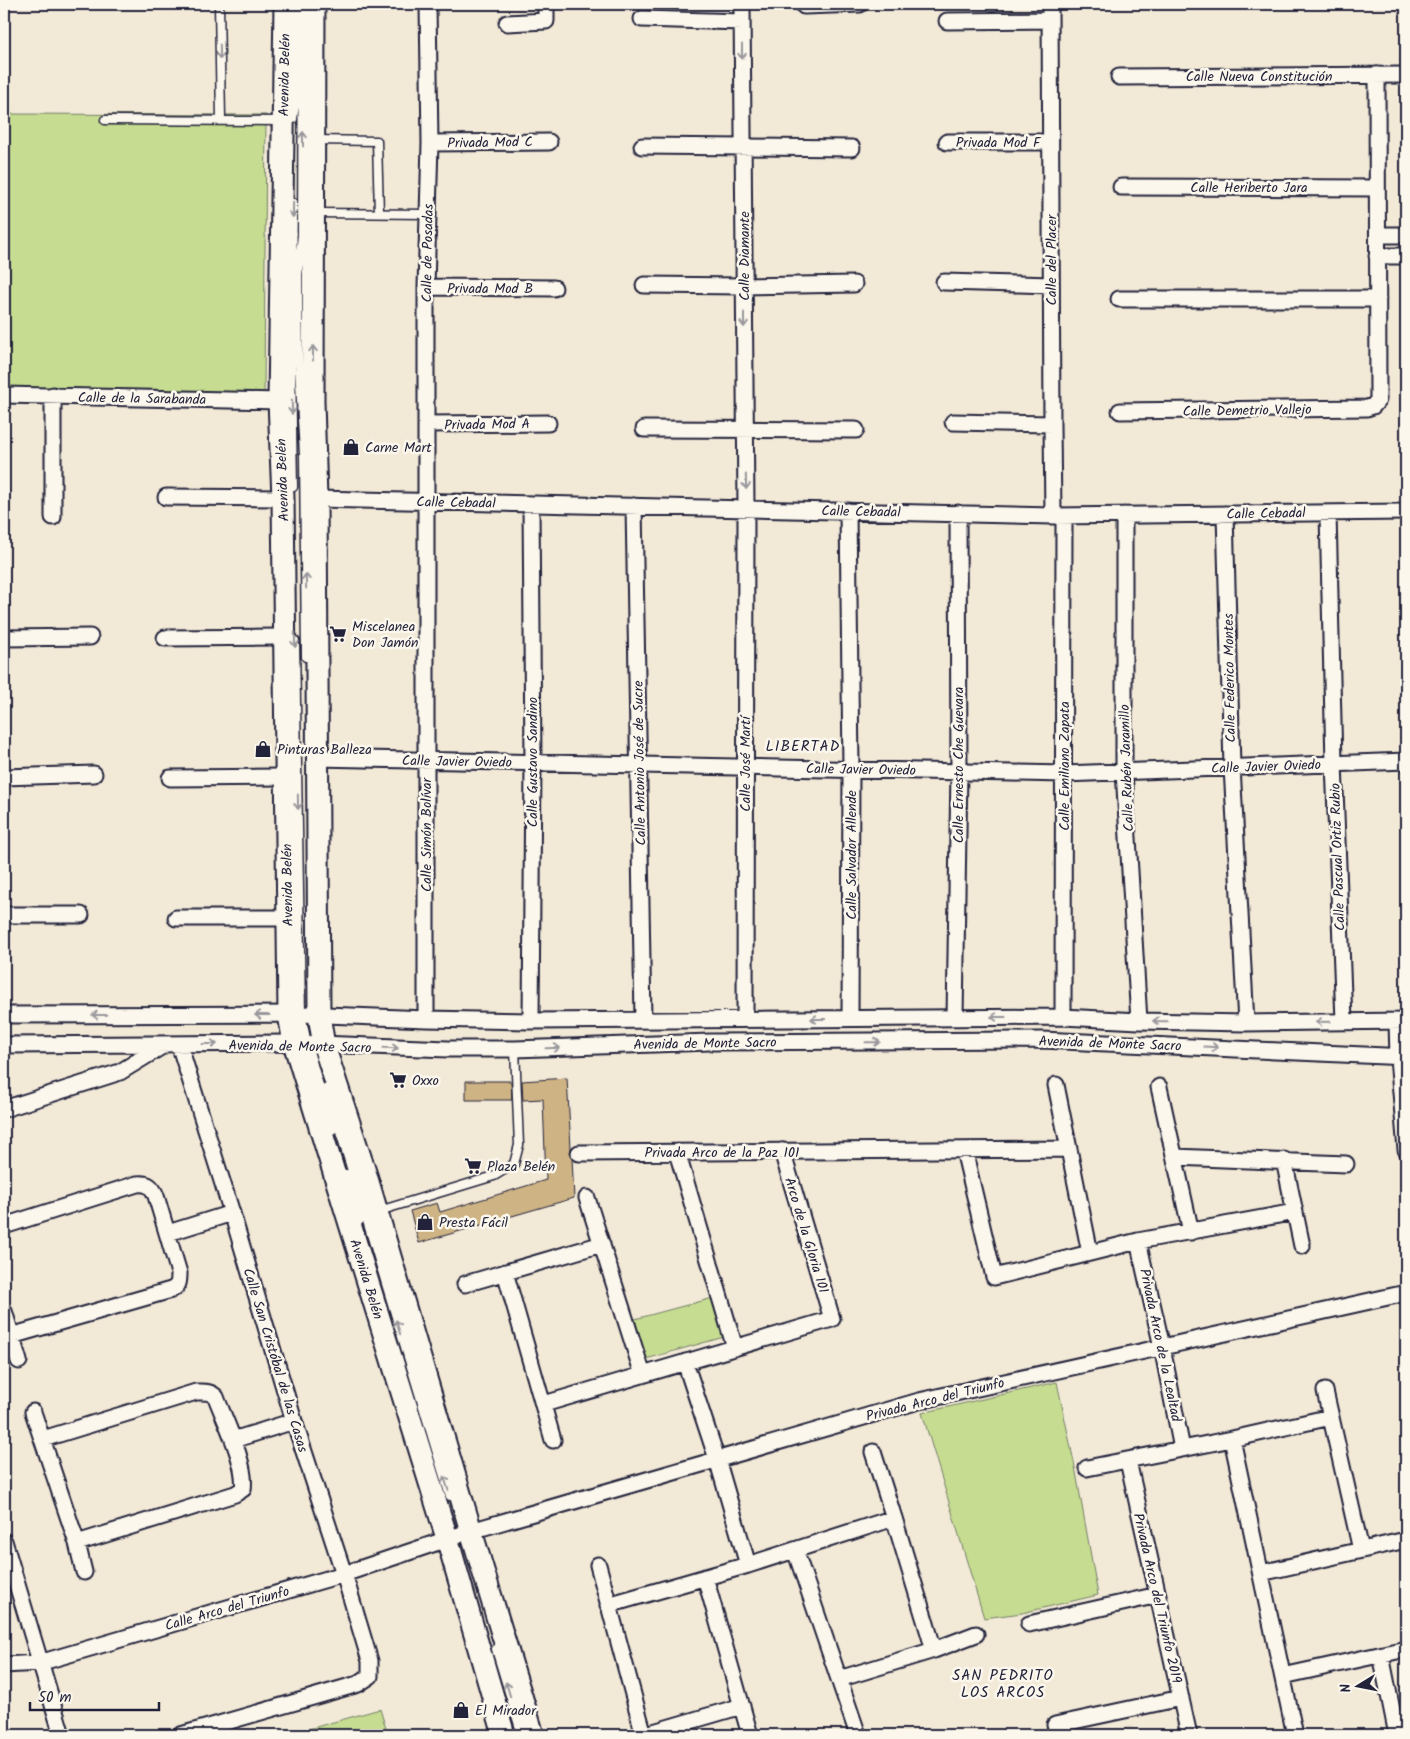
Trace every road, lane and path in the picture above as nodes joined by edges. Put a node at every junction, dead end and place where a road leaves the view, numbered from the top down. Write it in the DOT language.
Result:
graph roads {
  1 [pos="219,4"];
  2 [pos="285,4"];
  3 [pos="297,4"];
  4 [pos="303,4"];
  5 [pos="314,4"];
  6 [pos="428,4"];
  7 [pos="546,4"];
  8 [pos="742,4"];
  9 [pos="860,4"];
  10 [pos="1050,4"];
  11 [pos="804,6"];
  12 [pos="642,19"];
  13 [pos="1050,20"];
  14 [pos="947,21"];
  15 [pos="742,22"];
  16 [pos="507,23"];
  17 [pos="1402,75"];
  18 [pos="1377,76"];
  19 [pos="1119,77"];
  20 [pos="105,120"];
  21 [pos="221,120"];
  22 [pos="288,122"];
  23 [pos="314,140"];
  24 [pos="549,142"];
  25 [pos="947,142"];
  26 [pos="1050,142"];
  27 [pos="430,143"];
  28 [pos="642,146"];
  29 [pos="743,146"];
  30 [pos="852,148"];
  31 [pos="1121,187"];
  32 [pos="1377,188"];
  33 [pos="293,192"];
  34 [pos="314,213"];
  35 [pos="379,213"];
  36 [pos="428,214"];
  37 [pos="1378,235"];
  38 [pos="1406,235"];
  39 [pos="1377,256"];
  40 [pos="1406,256"];
  41 [pos="944,282"];
  42 [pos="854,284"];
  43 [pos="644,285"];
  44 [pos="1051,285"];
  45 [pos="744,286"];
  46 [pos="426,287"];
  47 [pos="554,288"];
  48 [pos="1118,299"];
  49 [pos="1378,299"];
  50 [pos="4,394"];
  51 [pos="53,395"];
  52 [pos="280,401"];
  53 [pos="1120,411"];
  54 [pos="953,422"];
  55 [pos="548,423"];
  56 [pos="427,424"];
  57 [pos="1052,424"];
  58 [pos="644,429"];
  59 [pos="745,430"];
  60 [pos="856,430"];
  61 [pos="166,497"];
  62 [pos="288,497"];
  63 [pos="316,499"];
  64 [pos="427,501"];
  65 [pos="531,504"];
  66 [pos="634,506"];
  67 [pos="746,509"];
  68 [pos="848,511"];
  69 [pos="1406,512"];
  70 [pos="1328,513"];
  71 [pos="958,514"];
  72 [pos="1225,514"];
  73 [pos="1124,515"];
  74 [pos="1059,516"];
  75 [pos="54,517"];
  76 [pos="290,636"];
  77 [pos="90,637"];
  78 [pos="4,638"];
  79 [pos="166,638"];
  80 [pos="306,670"];
  81 [pos="316,758"];
  82 [pos="425,761"];
  83 [pos="1406,761"];
  84 [pos="533,763"];
  85 [pos="1334,764"];
  86 [pos="639,765"];
  87 [pos="745,767"];
  88 [pos="1232,767"];
  89 [pos="851,769"];
  90 [pos="959,771"];
  91 [pos="1124,771"];
  92 [pos="94,774"];
  93 [pos="1064,774"];
  94 [pos="4,777"];
  95 [pos="286,777"];
  96 [pos="170,778"];
  97 [pos="4,916"];
  98 [pos="81,916"];
  99 [pos="176,918"];
  100 [pos="288,918"];
  101 [pos="306,1013"];
  102 [pos="4,1015"];
  103 [pos="1063,1016"];
  104 [pos="955,1017"];
  105 [pos="745,1018"];
  106 [pos="426,1019"];
  107 [pos="644,1019"];
  108 [pos="850,1019"];
  109 [pos="1139,1020"];
  110 [pos="531,1021"];
  111 [pos="1344,1021"];
  112 [pos="1402,1022"];
  113 [pos="1246,1023"];
  114 [pos="171,1044"];
  115 [pos="310,1044"];
  116 [pos="4,1045"];
  117 [pos="515,1049"];
  118 [pos="1402,1057"];
  119 [pos="1056,1085"];
  120 [pos="1159,1087"];
  121 [pos="4,1109"];
  122 [pos="1069,1149"];
  123 [pos="964,1150"];
  124 [pos="1406,1150"];
  125 [pos="782,1151"];
  126 [pos="677,1152"];
  127 [pos="579,1153"];
  128 [pos="1175,1157"];
  129 [pos="1284,1160"];
  130 [pos="1346,1164"];
  131 [pos="587,1198"];
  132 [pos="377,1211"];
  133 [pos="1295,1212"];
  134 [pos="232,1213"];
  135 [pos="4,1226"];
  136 [pos="1191,1232"];
  137 [pos="168,1233"];
  138 [pos="1138,1241"];
  139 [pos="602,1244"];
  140 [pos="1302,1246"];
  141 [pos="1090,1253"];
  142 [pos="505,1272"];
  143 [pos="465,1284"];
  144 [pos="1406,1293"];
  145 [pos="4,1310"];
  146 [pos="11,1336"];
  147 [pos="1162,1347"];
  148 [pos="735,1348"];
  149 [pos="19,1361"];
  150 [pos="685,1362"];
  151 [pos="643,1375"];
  152 [pos="1325,1391"];
  153 [pos="544,1404"];
  154 [pos="33,1412"];
  155 [pos="1331,1417"];
  156 [pos="294,1421"];
  157 [pos="43,1439"];
  158 [pos="1232,1439"];
  159 [pos="233,1440"];
  160 [pos="553,1440"];
  161 [pos="1182,1449"];
  162 [pos="873,1452"];
  163 [pos="717,1459"];
  164 [pos="1128,1461"];
  165 [pos="1087,1468"];
  166 [pos="454,1508"];
  167 [pos="894,1518"];
  168 [pos="459,1535"];
  169 [pos="1406,1540"];
  170 [pos="4,1541"];
  171 [pos="77,1543"];
  172 [pos="795,1550"];
  173 [pos="1361,1550"];
  174 [pos="7,1563"];
  175 [pos="598,1565"];
  176 [pos="748,1565"];
  177 [pos="84,1572"];
  178 [pos="1261,1573"];
  179 [pos="344,1574"];
  180 [pos="705,1577"];
  181 [pos="1158,1595"];
  182 [pos="608,1605"];
  183 [pos="1029,1624"];
  184 [pos="976,1634"];
  185 [pos="493,1640"];
  186 [pos="1406,1649"];
  187 [pos="934,1650"];
  188 [pos="1381,1655"];
  189 [pos="39,1663"];
  190 [pos="4,1665"];
  191 [pos="1283,1676"];
  192 [pos="839,1679"];
  193 [pos="1181,1698"];
  194 [pos="742,1706"];
  195 [pos="1055,1726"];
  196 [pos="857,1732"];
  197 [pos="62,1735"];
  198 [pos="180,1735"];
  199 [pos="504,1735"];
  200 [pos="513,1735"];
  201 [pos="522,1735"];
  202 [pos="533,1735"];
  203 [pos="643,1735"];
  204 [pos="750,1735"];
  205 [pos="1189,1735"];
  206 [pos="1295,1735"];
  207 [pos="1397,1735"];
  1 -- 21 [label="lane, one-way"];
  2 -- 22 [label="main road, Avenida Belén"];
  3 -- 22 [label="lane"];
  80 -- 4 [label="lane, one-way"];
  5 -- 23 [label="main road, Avenida Belén"];
  6 -- 27 [label="street, Calle de Posadas"];
  7 -- 16 [label="street"];
  8 -- 15 [label="street, Calle Diamante"];
  9 -- 11 [label="street"];
  10 -- 13 [label="street, Calle del Placer"];
  12 -- 15 [label="street"];
  13 -- 14 [label="street"];
  13 -- 26 [label="street, Calle del Placer"];
  15 -- 29 [label="street, Calle Diamante, one-way"];
  17 -- 18 [label="street, Calle Nueva Constitución"];
  18 -- 19 [label="street, Calle Nueva Constitución"];
  18 -- 32 [label="street"];
  20 -- 21 [label="lane"];
  21 -- 22 [label="lane"];
  22 -- 52 [label="main road, Avenida Belén"];
  23 -- 34 [label="main road, Avenida Belén"];
  23 -- 35 [label="lane"];
  24 -- 27 [label="street, Privada Mod C"];
  25 -- 26 [label="street, Privada Mod F"];
  26 -- 44 [label="street, Calle del Placer"];
  27 -- 36 [label="street, Calle de Posadas"];
  28 -- 29 [label="street"];
  29 -- 30 [label="street"];
  29 -- 45 [label="street, Calle Diamante"];
  31 -- 32 [label="street, Calle Heriberto Jara"];
  32 -- 37 [label="street"];
  33 -- 62 [label="lane, one-way"];
  34 -- 35 [label="lane"];
  63 -- 34 [label="main road, Avenida Belén, one-way"];
  35 -- 36 [label="lane"];
  36 -- 46 [label="street, Calle de Posadas"];
  37 -- 38 [label="street"];
  37 -- 39 [label="street"];
  39 -- 40 [label="street"];
  39 -- 49 [label="street"];
  41 -- 44 [label="street"];
  42 -- 45 [label="street"];
  43 -- 45 [label="street"];
  44 -- 57 [label="street, Calle del Placer"];
  45 -- 59 [label="street, Calle Diamante, one-way"];
  46 -- 47 [label="street, Privada Mod B"];
  46 -- 56 [label="street, Calle de Posadas"];
  48 -- 49 [label="street"];
  49 -- 53 [label="street, Calle Demetrio Vallejo"];
  50 -- 51 [label="street, Calle de la Sarabanda"];
  51 -- 52 [label="street, Calle de la Sarabanda"];
  51 -- 75 [label="street"];
  52 -- 62 [label="main road, Avenida Belén"];
  54 -- 57 [label="street"];
  55 -- 56 [label="street, Privada Mod A"];
  56 -- 64 [label="street, Calle de Posadas"];
  57 -- 74 [label="street, Calle del Placer"];
  58 -- 59 [label="street"];
  59 -- 60 [label="street"];
  59 -- 67 [label="street, Calle Diamante, one-way"];
  61 -- 62 [label="street"];
  62 -- 76 [label="main road, Avenida Belén"];
  63 -- 64 [label="street, Calle Cebadal"];
  63 -- 81 [label="main road, Avenida Belén"];
  64 -- 65 [label="street, Calle Cebadal"];
  64 -- 82 [label="street, Calle Simón Bolívar"];
  65 -- 66 [label="street, Calle Cebadal"];
  65 -- 84 [label="street, Calle Gustavo Sandino"];
  66 -- 67 [label="street, Calle Cebadal"];
  66 -- 86 [label="street, Calle Antonio José de Sucre"];
  67 -- 68 [label="street, Calle Cebadal"];
  67 -- 87 [label="street, Calle José Martí"];
  68 -- 71 [label="street, Calle Cebadal"];
  68 -- 89 [label="street, Calle Salvador Allende"];
  69 -- 70 [label="street, Calle Cebadal"];
  70 -- 72 [label="street, Calle Cebadal"];
  70 -- 85 [label="street, Calle Pascual Ortiz Rubio"];
  71 -- 74 [label="street, Calle Cebadal"];
  71 -- 90 [label="street, Calle Ernesto Che Guevara"];
  72 -- 73 [label="street, Calle Cebadal"];
  72 -- 88 [label="street, Calle Federico Montes"];
  73 -- 74 [label="street, Calle Cebadal"];
  73 -- 91 [label="street, Calle Rubén Jaramillo"];
  74 -- 93 [label="street, Calle Emiliano Zapata"];
  76 -- 79 [label="street"];
  76 -- 95 [label="main road, Avenida Belén"];
  76 -- 101 [label="lane, one-way"];
  77 -- 78 [label="street"];
  81 -- 82 [label="street, Calle Javier Oviedo"];
  81 -- 101 [label="main road, Avenida Belén"];
  82 -- 84 [label="street, Calle Javier Oviedo"];
  82 -- 106 [label="street, Calle Simón Bolívar"];
  83 -- 85 [label="street, Calle Javier Oviedo"];
  84 -- 86 [label="street, Calle Javier Oviedo"];
  84 -- 110 [label="street, Calle Gustavo Sandino"];
  85 -- 88 [label="street, Calle Javier Oviedo"];
  85 -- 111 [label="street, Calle Pascual Ortiz Rubio"];
  86 -- 87 [label="street, Calle Javier Oviedo"];
  86 -- 107 [label="street, Calle Antonio José de Sucre"];
  87 -- 89 [label="street, Calle Javier Oviedo"];
  87 -- 105 [label="street, Calle José Martí"];
  88 -- 91 [label="street, Calle Javier Oviedo"];
  88 -- 113 [label="street, Calle Federico Montes"];
  89 -- 90 [label="street, Calle Javier Oviedo"];
  89 -- 108 [label="street, Calle Salvador Allende"];
  90 -- 93 [label="street, Calle Javier Oviedo"];
  90 -- 104 [label="street, Calle Ernesto Che Guevara"];
  91 -- 93 [label="street, Calle Javier Oviedo"];
  91 -- 109 [label="street, Calle Rubén Jaramillo"];
  92 -- 94 [label="street"];
  93 -- 103 [label="street, Calle Emiliano Zapata"];
  95 -- 96 [label="street"];
  95 -- 100 [label="main road, Avenida Belén"];
  97 -- 98 [label="street"];
  99 -- 100 [label="street"];
  100 -- 101 [label="main road, Avenida Belén"];
  101 -- 102 [label="street, Avenida de Monte Sacro, one-way"];
  101 -- 106 [label="street, Avenida de Monte Sacro"];
  101 -- 115 [label="main road, Avenida Belén"];
  101 -- 115 [label="main road, Avenida Belén"];
  103 -- 104 [label="street, Avenida de Monte Sacro, one-way"];
  103 -- 109 [label="street, Avenida de Monte Sacro"];
  104 -- 108 [label="street, Avenida de Monte Sacro"];
  105 -- 107 [label="street, Avenida de Monte Sacro"];
  108 -- 105 [label="street, Avenida de Monte Sacro, one-way"];
  106 -- 110 [label="street, Avenida de Monte Sacro"];
  107 -- 110 [label="street, Avenida de Monte Sacro"];
  113 -- 109 [label="street, Avenida de Monte Sacro, one-way"];
  111 -- 112 [label="street, Avenida de Monte Sacro"];
  111 -- 113 [label="street, Avenida de Monte Sacro, one-way"];
  112 -- 118 [label="street"];
  114 -- 115 [label="street, Avenida de Monte Sacro, one-way"];
  114 -- 116 [label="street, Avenida de Monte Sacro"];
  114 -- 121 [label="street"];
  114 -- 134 [label="street, Calle San Cristóbal de las Casas"];
  115 -- 117 [label="street, Avenida de Monte Sacro, one-way"];
  115 -- 132 [label="main road, Avenida Belén"];
  166 -- 115 [label="lane, one-way"];
  115 -- 168 [label="main road, Avenida Belén"];
  117 -- 118 [label="street, Avenida de Monte Sacro, one-way"];
  117 -- 132 [label="lane"];
  118 -- 124 [label="street"];
  119 -- 122 [label="street"];
  120 -- 128 [label="street"];
  122 -- 123 [label="street, Privada Arco de la Paz 101"];
  122 -- 141 [label="street"];
  123 -- 125 [label="street, Privada Arco de la Paz 101"];
  123 -- 141 [label="street"];
  125 -- 126 [label="street, Privada Arco de la Paz 101"];
  125 -- 148 [label="street, Arco de la Gloria 101"];
  126 -- 127 [label="street, Privada Arco de la Paz 101"];
  126 -- 148 [label="street"];
  128 -- 129 [label="street"];
  128 -- 136 [label="street"];
  129 -- 130 [label="street"];
  129 -- 133 [label="street"];
  131 -- 139 [label="street"];
  132 -- 168 [label="main road, Avenida Belén"];
  133 -- 136 [label="street"];
  133 -- 140 [label="street"];
  134 -- 137 [label="street"];
  134 -- 156 [label="street, Calle San Cristóbal de las Casas"];
  135 -- 137 [label="street"];
  136 -- 138 [label="street"];
  137 -- 146 [label="street"];
  138 -- 141 [label="street"];
  138 -- 147 [label="street, Privada Arco de la Lealtad"];
  139 -- 142 [label="street"];
  139 -- 151 [label="street"];
  142 -- 143 [label="street"];
  142 -- 153 [label="street"];
  144 -- 147 [label="street, Privada Arco del Triunfo"];
  145 -- 146 [label="street"];
  146 -- 149 [label="street"];
  147 -- 161 [label="street, Privada Arco de la Lealtad"];
  147 -- 163 [label="street, Privada Arco del Triunfo"];
  148 -- 150 [label="street"];
  150 -- 151 [label="street"];
  150 -- 163 [label="street"];
  151 -- 153 [label="street"];
  152 -- 155 [label="street"];
  153 -- 160 [label="street"];
  154 -- 157 [label="street"];
  155 -- 158 [label="street"];
  155 -- 173 [label="street"];
  156 -- 159 [label="street"];
  156 -- 179 [label="street, Calle San Cristóbal de las Casas"];
  157 -- 159 [label="street"];
  157 -- 171 [label="street"];
  158 -- 161 [label="street"];
  158 -- 178 [label="street"];
  159 -- 171 [label="street"];
  161 -- 164 [label="street"];
  162 -- 167 [label="street"];
  163 -- 168 [label="street, Privada Arco del Triunfo"];
  163 -- 176 [label="street"];
  164 -- 165 [label="street"];
  164 -- 181 [label="street, Privada Arco del Triunfo 2019"];
  167 -- 172 [label="street"];
  167 -- 187 [label="street"];
  168 -- 179 [label="street, Calle Arco del Triunfo"];
  168 -- 199 [label="main road, Avenida Belén"];
  168 -- 200 [label="lane"];
  168 -- 202 [label="main road, Avenida Belén"];
  169 -- 173 [label="street"];
  170 -- 174 [label="street"];
  171 -- 177 [label="street"];
  172 -- 176 [label="street"];
  172 -- 192 [label="street"];
  173 -- 178 [label="street"];
  174 -- 189 [label="street"];
  175 -- 182 [label="street"];
  176 -- 180 [label="street"];
  178 -- 191 [label="street"];
  179 -- 189 [label="street, Calle Arco del Triunfo"];
  179 -- 198 [label="street, Calle San Cristóbal de las Casas"];
  180 -- 182 [label="street"];
  180 -- 194 [label="street"];
  181 -- 183 [label="street"];
  181 -- 193 [label="street, Privada Arco del Triunfo 2019"];
  182 -- 203 [label="street"];
  184 -- 187 [label="street"];
  201 -- 185 [label="lane, one-way"];
  186 -- 188 [label="street"];
  187 -- 192 [label="street"];
  188 -- 191 [label="street"];
  188 -- 207 [label="street"];
  189 -- 190 [label="street, Calle Arco del Triunfo"];
  189 -- 197 [label="street"];
  191 -- 206 [label="street"];
  192 -- 196 [label="street"];
  193 -- 195 [label="street"];
  193 -- 205 [label="street, Privada Arco del Triunfo 2019"];
  194 -- 203 [label="street"];
  194 -- 204 [label="street"];
}
